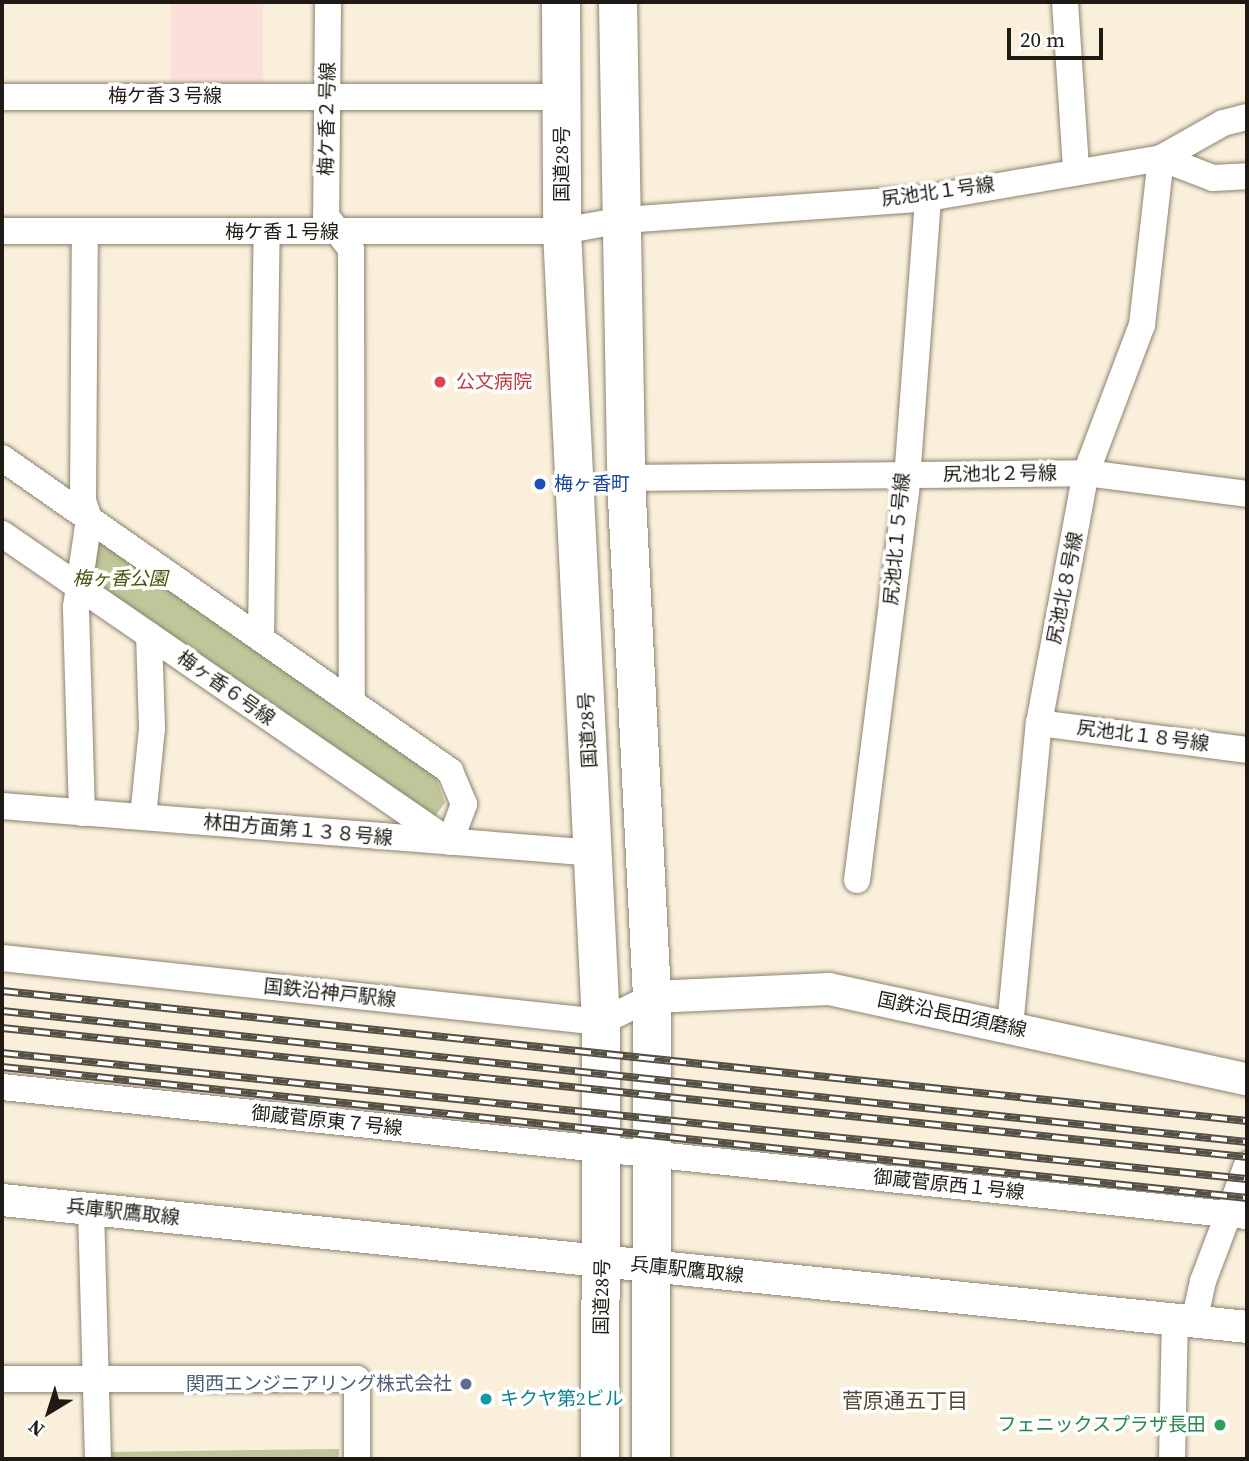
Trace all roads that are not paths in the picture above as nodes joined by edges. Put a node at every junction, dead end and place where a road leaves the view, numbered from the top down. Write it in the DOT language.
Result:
graph roads {
  1 [pos="328,2"];
  2 [pos="561,2"];
  3 [pos="618,2"];
  4 [pos="1065,2"];
  5 [pos="328,95"];
  6 [pos="2,97"];
  7 [pos="563,97"];
  8 [pos="1247,117"];
  9 [pos="1161,158"];
  10 [pos="1076,168"];
  11 [pos="1247,176"];
  12 [pos="928,198"];
  13 [pos="623,220"];
  14 [pos="2,231"];
  15 [pos="562,231"];
  16 [pos="85,232"];
  17 [pos="267,232"];
  18 [pos="338,232"];
  19 [pos="2,458"];
  20 [pos="1086,473"];
  21 [pos="905,475"];
  22 [pos="626,478"];
  23 [pos="1247,494"];
  24 [pos="89,519"];
  25 [pos="2,534"];
  26 [pos="84,589"];
  27 [pos="149,635"];
  28 [pos="261,637"];
  29 [pos="352,699"];
  30 [pos="1039,723"];
  31 [pos="1247,750"];
  32 [pos="2,806"];
  33 [pos="82,813"];
  34 [pos="144,817"];
  35 [pos="450,842"];
  36 [pos="595,853"];
  37 [pos="857,880"];
  38 [pos="2,958"];
  39 [pos="652,998"];
  40 [pos="601,1022"];
  41 [pos="1010,1027"];
  42 [pos="1247,1079"];
  43 [pos="2,1087"];
  44 [pos="602,1150"];
  45 [pos="651,1154"];
  46 [pos="1247,1165"];
  47 [pos="2,1200"];
  48 [pos="91,1209"];
  49 [pos="1238,1215"];
  50 [pos="603,1261"];
  51 [pos="651,1266"];
  52 [pos="1185,1321"];
  53 [pos="1247,1327"];
  54 [pos="2,1379"];
  55 [pos="97,1379"];
  56 [pos="98,1459"];
  57 [pos="357,1459"];
  58 [pos="600,1459"];
  59 [pos="652,1459"];
  60 [pos="1172,1459"];
  1 -- 5 [label="street, 梅ケ香２号線"];
  2 -- 7 [label="highway, 国道28号"];
  3 -- 13 [label="highway"];
  4 -- 10 [label="street"];
  5 -- 6 [label="street, 梅ケ香３号線"];
  5 -- 7 [label="street, 梅ケ香３号線"];
  5 -- 18 [label="street, 梅ケ香２号線"];
  7 -- 15 [label="highway, 国道28号"];
  8 -- 9 [label="street"];
  9 -- 10 [label="street, 尻池北１号線"];
  9 -- 11 [label="street, 尻池北１号線"];
  9 -- 20 [label="street, 尻池北８号線"];
  10 -- 12 [label="street, 尻池北１号線"];
  12 -- 13 [label="street, 尻池北１号線"];
  12 -- 21 [label="street, 尻池北１５号線"];
  13 -- 15 [label="street, 尻池北１号線"];
  13 -- 22 [label="highway"];
  14 -- 16 [label="street, 梅ケ香１号線"];
  15 -- 18 [label="street, 梅ケ香１号線"];
  15 -- 36 [label="highway, 国道28号"];
  16 -- 17 [label="street, 梅ケ香１号線"];
  16 -- 24 [label="street"];
  17 -- 18 [label="street, 梅ケ香１号線"];
  17 -- 28 [label="street"];
  18 -- 29 [label="street, 梅ケ香２号線"];
  19 -- 24 [label="street"];
  20 -- 21 [label="street, 尻池北２号線"];
  20 -- 23 [label="street, 尻池北２号線"];
  20 -- 30 [label="street, 尻池北８号線"];
  21 -- 22 [label="street, 尻池北２号線"];
  21 -- 37 [label="street, 尻池北１５号線"];
  22 -- 39 [label="highway"];
  24 -- 26 [label="street"];
  24 -- 28 [label="street"];
  25 -- 26 [label="street, 梅ヶ香６号線"];
  26 -- 27 [label="street, 梅ヶ香６号線"];
  26 -- 33 [label="street"];
  27 -- 34 [label="street"];
  27 -- 35 [label="street, 梅ヶ香６号線"];
  28 -- 29 [label="street"];
  29 -- 35 [label="street"];
  30 -- 31 [label="street, 尻池北１８号線"];
  30 -- 41 [label="street, 尻池北８号線"];
  32 -- 33 [label="street, 林田方面第１３８号線"];
  33 -- 34 [label="street, 林田方面第１３８号線"];
  34 -- 35 [label="street, 林田方面第１３８号線"];
  35 -- 36 [label="street, 林田方面第１３８号線"];
  36 -- 40 [label="highway, 国道28号"];
  38 -- 40 [label="street, 国鉄沿神戸駅線"];
  39 -- 40 [label="street"];
  39 -- 41 [label="street, 国鉄沿長田須磨線"];
  39 -- 45 [label="highway"];
  40 -- 44 [label="highway, 国道28号"];
  41 -- 42 [label="street, 国鉄沿長田須磨線"];
  43 -- 44 [label="street, 御蔵菅原東７号線"];
  44 -- 45 [label="street, 御蔵菅原東７号線"];
  44 -- 50 [label="highway, 国道28号"];
  45 -- 49 [label="street, 御蔵菅原西１号線"];
  45 -- 51 [label="highway"];
  46 -- 49 [label="street"];
  47 -- 48 [label="street, 兵庫駅鷹取線"];
  48 -- 50 [label="street, 兵庫駅鷹取線"];
  48 -- 55 [label="street"];
  49 -- 52 [label="street"];
  50 -- 51 [label="street, 兵庫駅鷹取線"];
  50 -- 58 [label="highway, 国道28号"];
  51 -- 52 [label="street, 兵庫駅鷹取線"];
  51 -- 59 [label="highway"];
  52 -- 53 [label="street, 兵庫駅鷹取線"];
  52 -- 60 [label="street"];
  54 -- 55 [label="street"];
  55 -- 56 [label="street"];
  55 -- 57 [label="street"];
}
